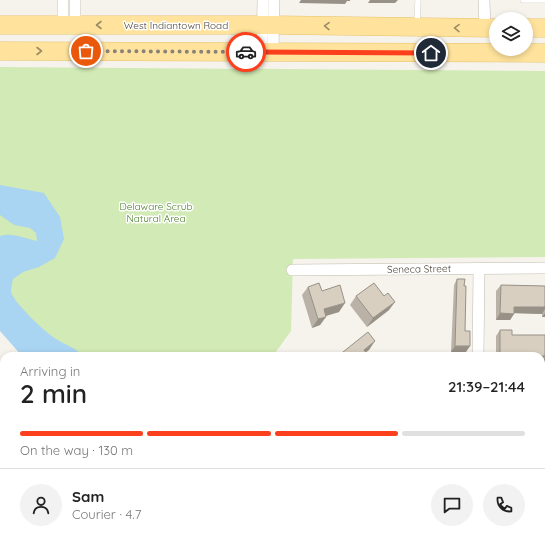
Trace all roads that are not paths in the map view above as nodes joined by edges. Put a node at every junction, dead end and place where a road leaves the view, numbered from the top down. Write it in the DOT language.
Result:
graph roads {
  1 [pos="63,0"];
  2 [pos="75,0"];
  3 [pos="263,0"];
  4 [pos="274,0"];
  5 [pos="418,0"];
  6 [pos="484,0"];
  7 [pos="523,0"];
  8 [pos="545,0"];
  9 [pos="489,23"];
  10 [pos="0,25"];
  11 [pos="69,25"];
  12 [pos="268,25"];
  13 [pos="417,27"];
  14 [pos="489,28"];
  15 [pos="533,28"];
  16 [pos="545,28"];
  17 [pos="0,51"];
  18 [pos="268,52"];
  19 [pos="545,53"];
  20 [pos="545,268"];
  21 [pos="480,269"];
  22 [pos="292,270"];
  23 [pos="478,352"];
  1 -- 11 [label="street"];
  2 -- 11 [label="street"];
  3 -- 12 [label="street"];
  4 -- 12 [label="street"];
  5 -- 13 [label="lane"];
  6 -- 9 [label="street"];
  7 -- 8 [label="lane"];
  10 -- 11 [label="main road, West Indiantown Road"];
  12 -- 11 [label="main road, West Indiantown Road, one-way"];
  13 -- 12 [label="main road, West Indiantown Road, one-way"];
  12 -- 18 [label="street"];
  14 -- 13 [label="main road, West Indiantown Road, one-way"];
  15 -- 16 [label="main road"];
  17 -- 18 [label="main road, one-way"];
  18 -- 19 [label="main road"];
  20 -- 21 [label="street, Seneca Street"];
  21 -- 22 [label="street, Seneca Street"];
  21 -- 23 [label="street"];
}
